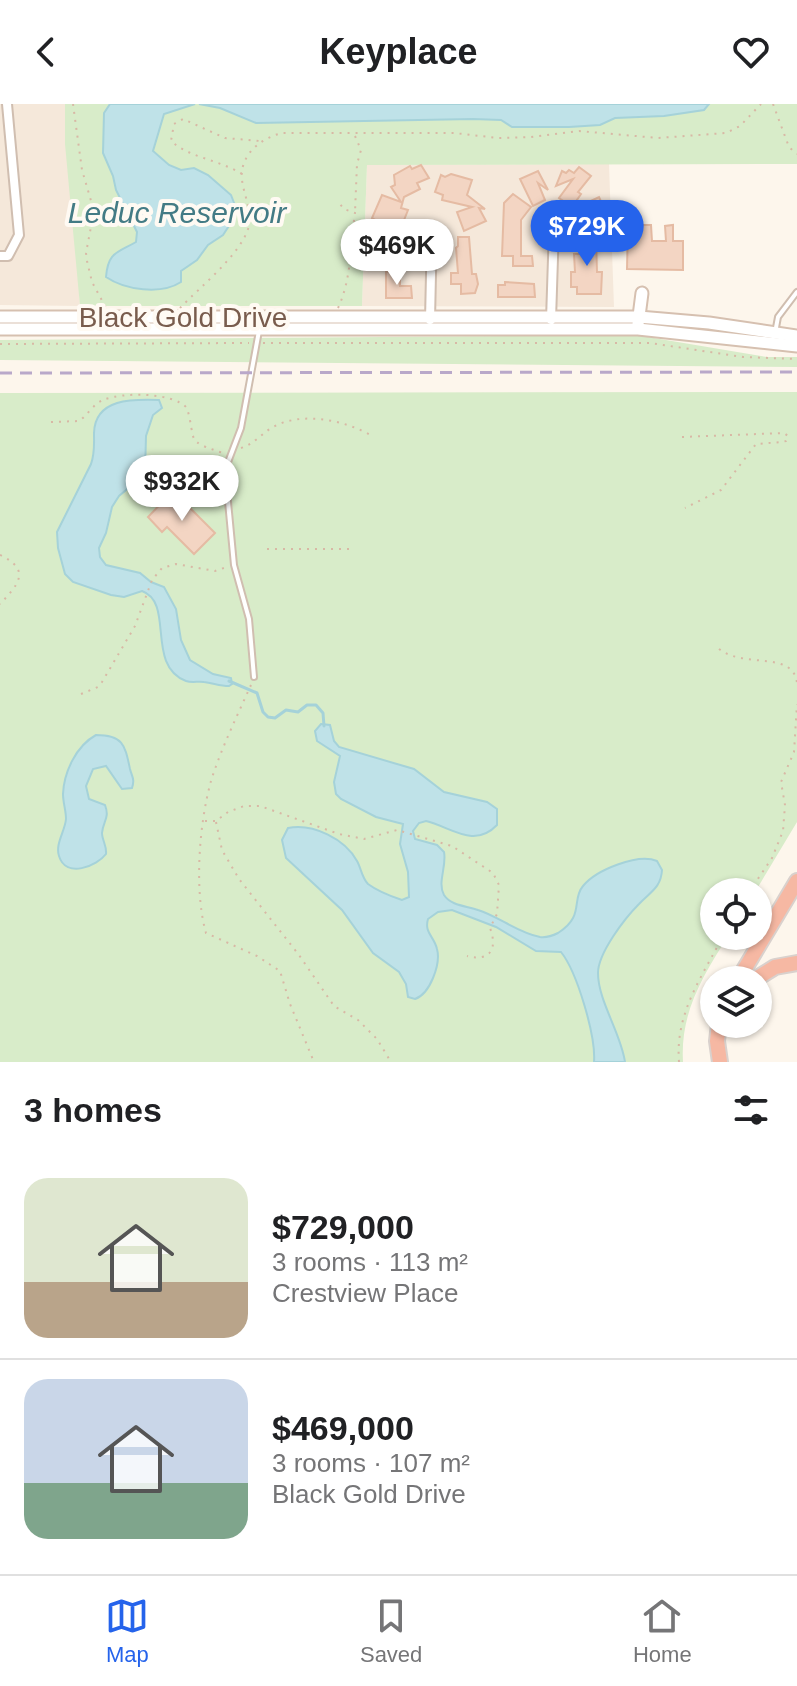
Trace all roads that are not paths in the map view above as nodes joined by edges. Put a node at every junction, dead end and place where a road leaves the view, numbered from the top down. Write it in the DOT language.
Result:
graph roads {
  1 [pos="7,104"];
  2 [pos="554,227"];
  3 [pos="432,228"];
  4 [pos="0,256"];
  5 [pos="797,292"];
  6 [pos="642,293"];
  7 [pos="0,317"];
  8 [pos="430,323"];
  9 [pos="551,323"];
  10 [pos="638,323"];
  11 [pos="0,329"];
  12 [pos="259,329"];
  13 [pos="797,336"];
  14 [pos="774,338"];
  15 [pos="797,346"];
  16 [pos="252,680"];
  17 [pos="797,881"];
  18 [pos="797,963"];
  19 [pos="746,966"];
  20 [pos="772,969"];
  21 [pos="717,1038"];
  22 [pos="726,1038"];
  23 [pos="720,1062"];
  24 [pos="729,1062"];
  1 -- 4 [label="street"];
  2 -- 9 [label="street"];
  3 -- 8 [label="street"];
  5 -- 14 [label="lane"];
  6 -- 10 [label="main road"];
  7 -- 8 [label="main road, Black Gold Drive"];
  8 -- 9 [label="main road, Black Gold Drive"];
  8 -- 12 [label="main road, Black Gold Drive"];
  9 -- 10 [label="main road, Black Gold Drive"];
  10 -- 14 [label="main road, Black Gold Drive"];
  11 -- 12 [label="main road, Black Gold Drive"];
  12 -- 16 [label="lane"];
  13 -- 14 [label="main road, Black Gold Drive"];
  14 -- 15 [label="main road, Black Gold Drive"];
  17 -- 19 [label="highway"];
  18 -- 20 [label="highway"];
  21 -- 23 [label="highway"];
  22 -- 24 [label="highway"];
}
